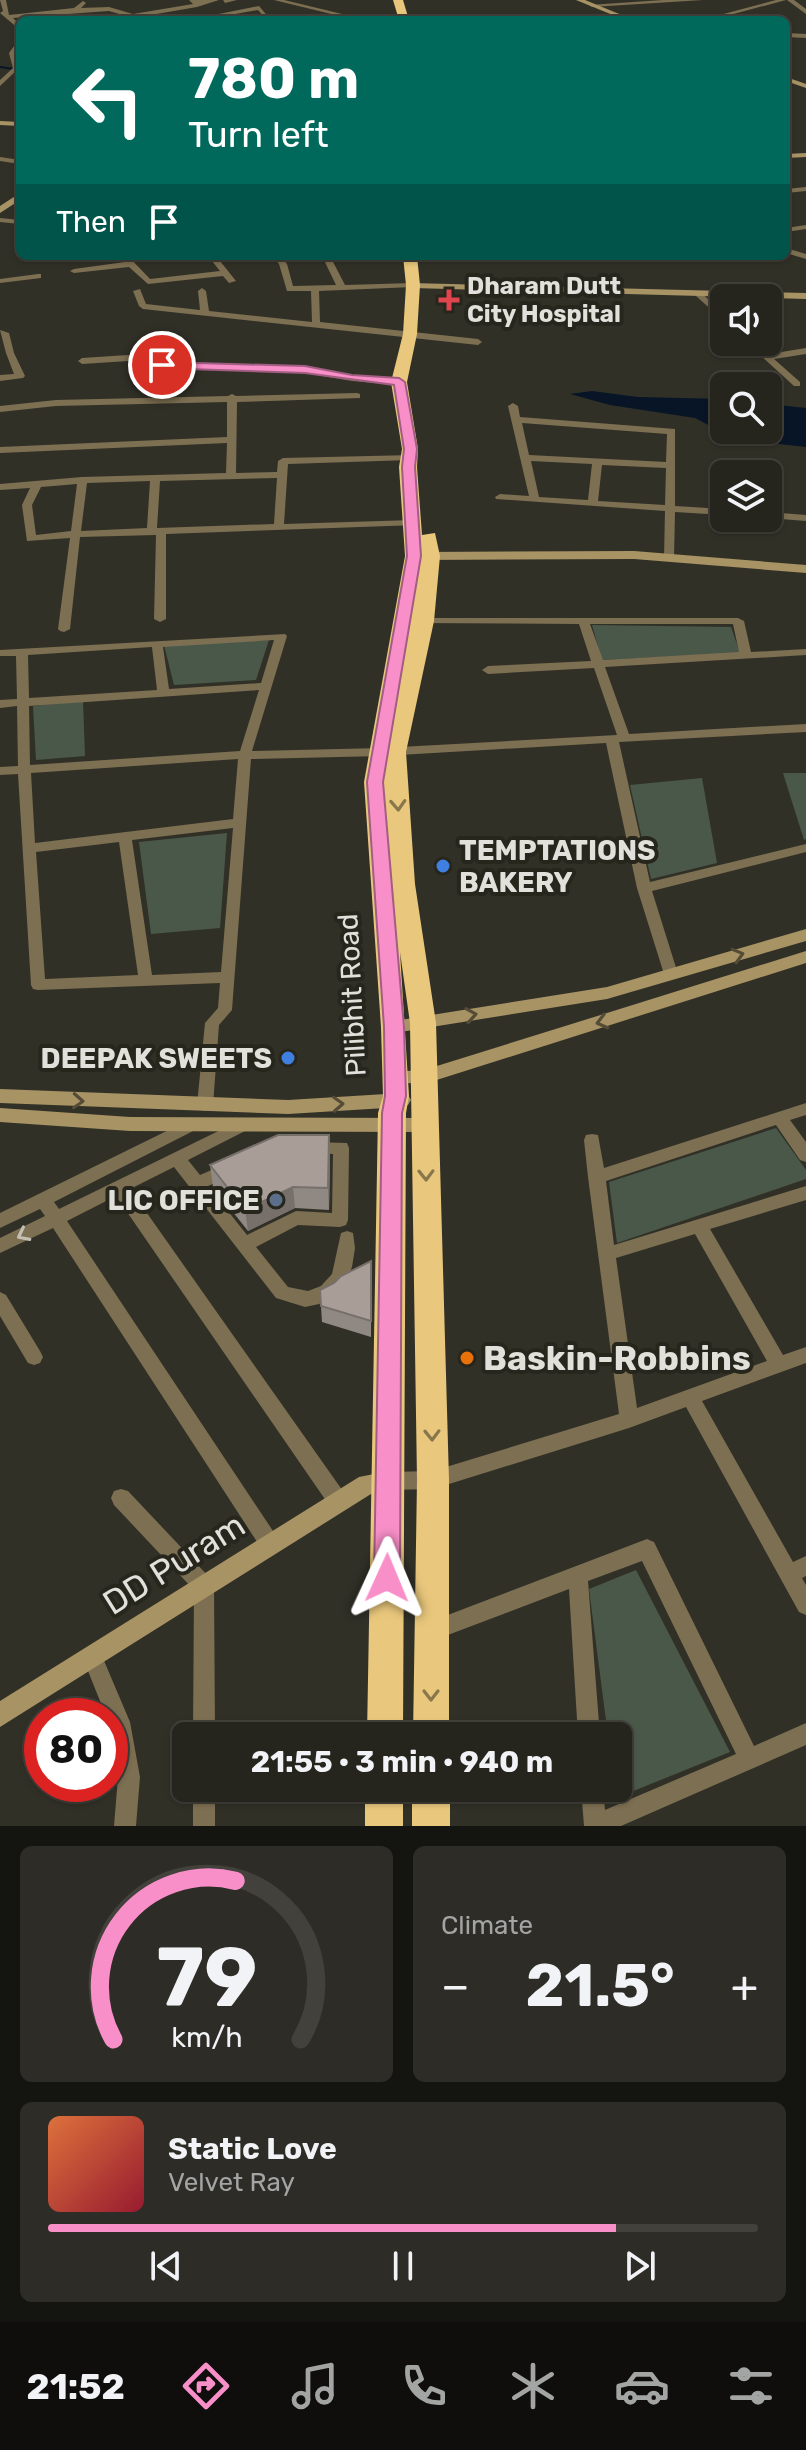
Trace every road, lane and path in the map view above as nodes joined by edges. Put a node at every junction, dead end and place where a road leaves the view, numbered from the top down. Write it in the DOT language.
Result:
graph roads {
  1 [pos="3,0"];
  2 [pos="86,0"];
  3 [pos="216,0"];
  4 [pos="225,0"];
  5 [pos="234,0"];
  6 [pos="277,0"];
  7 [pos="579,0"];
  8 [pos="693,0"];
  9 [pos="700,0"];
  10 [pos="750,0"];
  11 [pos="783,0"];
  12 [pos="790,0"];
  13 [pos="195,2"];
  14 [pos="592,5"];
  15 [pos="759,7"];
  16 [pos="76,10"];
  17 [pos="805,10"];
  18 [pos="233,11"];
  19 [pos="744,11"];
  20 [pos="330,14"];
  21 [pos="26,16"];
  22 [pos="210,16"];
  23 [pos="266,16"];
  24 [pos="318,16"];
  25 [pos="341,16"];
  26 [pos="621,16"];
  27 [pos="722,16"];
  28 [pos="750,16"];
  29 [pos="16,17"];
  30 [pos="10,18"];
  31 [pos="0,22"];
  32 [pos="16,24"];
  33 [pos="16,44"];
  34 [pos="1,82"];
  35 [pos="128,260"];
  36 [pos="215,260"];
  37 [pos="280,260"];
  38 [pos="328,260"];
  39 [pos="411,260"];
  40 [pos="425,260"];
  41 [pos="132,264"];
  42 [pos="74,271"];
  43 [pos="225,273"];
  44 [pos="38,276"];
  45 [pos="0,281"];
  46 [pos="232,281"];
  47 [pos="418,285"];
  48 [pos="341,286"];
  49 [pos="315,288"];
  50 [pos="137,291"];
  51 [pos="202,291"];
  52 [pos="699,294"];
  53 [pos="806,296"];
  54 [pos="710,305"];
  55 [pos="205,312"];
  56 [pos="316,324"];
  57 [pos="0,333"];
  58 [pos="414,334"];
  59 [pos="478,342"];
  60 [pos="806,351"];
  61 [pos="5,353"];
  62 [pos="766,357"];
  63 [pos="82,361"];
  64 [pos="0,378"];
  65 [pos="399,382"];
  66 [pos="797,384"];
  67 [pos="357,396"];
  68 [pos="232,397"];
  69 [pos="513,406"];
  70 [pos="0,409"];
  71 [pos="516,420"];
  72 [pos="231,440"];
  73 [pos="0,450"];
  74 [pos="410,457"];
  75 [pos="525,458"];
  76 [pos="597,462"];
  77 [pos="672,465"];
  78 [pos="282,475"];
  79 [pos="231,476"];
  80 [pos="155,478"];
  81 [pos="82,480"];
  82 [pos="37,484"];
  83 [pos="0,487"];
  84 [pos="500,497"];
  85 [pos="535,500"];
  86 [pos="593,503"];
  87 [pos="671,509"];
  88 [pos="710,511"];
  89 [pos="782,516"];
  90 [pos="806,518"];
  91 [pos="413,523"];
  92 [pos="279,527"];
  93 [pos="156,531"];
  94 [pos="74,534"];
  95 [pos="423,556"];
  96 [pos="669,558"];
  97 [pos="806,569"];
  98 [pos="160,619"];
  99 [pos="414,621"];
  100 [pos="583,621"];
  101 [pos="64,629"];
  102 [pos="157,643"];
  103 [pos="22,651"];
  104 [pos="806,652"];
  105 [pos="0,653"];
  106 [pos="746,656"];
  107 [pos="597,664"];
  108 [pos="488,670"];
  109 [pos="266,686"];
  110 [pos="163,693"];
  111 [pos="23,703"];
  112 [pos="0,704"];
  113 [pos="806,728"];
  114 [pos="619,739"];
  115 [pos="389,752"];
  116 [pos="245,755"];
  117 [pos="24,769"];
  118 [pos="0,771"];
  119 [pos="239,823"];
  120 [pos="125,836"];
  121 [pos="29,848"];
  122 [pos="806,848"];
  123 [pos="644,888"];
  124 [pos="806,935"];
  125 [pos="806,957"];
  126 [pos="671,974"];
  127 [pos="227,977"];
  128 [pos="146,981"];
  129 [pos="423,1023"];
  130 [pos="394,1027"];
  131 [pos="424,1088"];
  132 [pos="0,1096"];
  133 [pos="393,1101"];
  134 [pos="205,1105"];
  135 [pos="806,1109"];
  136 [pos="0,1115"];
  137 [pos="780,1118"];
  138 [pos="193,1124"];
  139 [pos="243,1125"];
  140 [pos="424,1125"];
  141 [pos="592,1140"];
  142 [pos="293,1148"];
  143 [pos="806,1155"];
  144 [pos="177,1158"];
  145 [pos="238,1166"];
  146 [pos="596,1177"];
  147 [pos="199,1183"];
  148 [pos="119,1187"];
  149 [pos="806,1193"];
  150 [pos="43,1199"];
  151 [pos="55,1218"];
  152 [pos="0,1221"];
  153 [pos="699,1226"];
  154 [pos="347,1238"];
  155 [pos="245,1244"];
  156 [pos="0,1246"];
  157 [pos="607,1254"];
  158 [pos="0,1300"];
  159 [pos="806,1355"];
  160 [pos="34,1357"];
  161 [pos="779,1365"];
  162 [pos="690,1397"];
  163 [pos="629,1419"];
  164 [pos="433,1480"];
  165 [pos="389,1481"];
  166 [pos="121,1498"];
  167 [pos="338,1501"];
  168 [pos="270,1544"];
  169 [pos="797,1570"];
  170 [pos="578,1575"];
  171 [pos="204,1586"];
  172 [pos="806,1605"];
  173 [pos="432,1631"];
  174 [pos="92,1656"];
  175 [pos="0,1715"];
  176 [pos="204,1722"];
  177 [pos="385,1722"];
  178 [pos="431,1722"];
  179 [pos="588,1722"];
  180 [pos="806,1734"];
  181 [pos="749,1758"];
  182 [pos="204,1802"];
  183 [pos="384,1802"];
  184 [pos="431,1802"];
  185 [pos="593,1802"];
  186 [pos="125,1826"];
  187 [pos="204,1826"];
  188 [pos="384,1826"];
  189 [pos="431,1826"];
  190 [pos="595,1826"];
  1 -- 30 [label="street"];
  2 -- 16 [label="street"];
  3 -- 13 [label="street"];
  4 -- 5 [label="street"];
  4 -- 18 [label="street"];
  6 -- 20 [label="street"];
  7 -- 14 [label="street"];
  8 -- 9 [label="street"];
  8 -- 14 [label="street"];
  10 -- 15 [label="street"];
  11 -- 15 [label="street"];
  12 -- 17 [label="street"];
  13 -- 16 [label="street"];
  14 -- 26 [label="street"];
  15 -- 19 [label="street"];
  16 -- 21 [label="street"];
  18 -- 22 [label="street"];
  18 -- 23 [label="street"];
  19 -- 27 [label="street"];
  19 -- 28 [label="street"];
  20 -- 24 [label="street"];
  20 -- 25 [label="street"];
  29 -- 30 [label="street"];
  30 -- 31 [label="street"];
  30 -- 32 [label="street"];
  33 -- 34 [label="street"];
  35 -- 41 [label="street"];
  36 -- 43 [label="street"];
  37 -- 49 [label="street"];
  38 -- 48 [label="street"];
  39 -- 47 [label="highway, Pilibhit Road"];
  40 -- 47 [label="highway"];
  41 -- 42 [label="street"];
  41 -- 43 [label="street"];
  43 -- 46 [label="street"];
  44 -- 45 [label="street"];
  47 -- 48 [label="street"];
  47 -- 52 [label="street"];
  47 -- 58 [label="highway, Pilibhit Road"];
  48 -- 49 [label="street"];
  49 -- 56 [label="street"];
  50 -- 55 [label="street"];
  51 -- 55 [label="street"];
  52 -- 53 [label="street"];
  52 -- 54 [label="street"];
  55 -- 56 [label="street"];
  56 -- 58 [label="street"];
  57 -- 61 [label="street"];
  58 -- 59 [label="street"];
  58 -- 65 [label="highway, Pilibhit Road"];
  58 -- 95 [label="highway"];
  60 -- 62 [label="street"];
  61 -- 64 [label="street"];
  62 -- 66 [label="street"];
  63 -- 65 [label="street"];
  65 -- 74 [label="highway, Pilibhit Road"];
  67 -- 68 [label="street"];
  68 -- 70 [label="street"];
  68 -- 72 [label="street"];
  69 -- 71 [label="street"];
  71 -- 75 [label="street"];
  71 -- 77 [label="street"];
  72 -- 73 [label="street"];
  72 -- 79 [label="street"];
  74 -- 78 [label="street"];
  74 -- 91 [label="highway, Pilibhit Road"];
  75 -- 76 [label="street"];
  75 -- 85 [label="street"];
  76 -- 77 [label="street"];
  76 -- 86 [label="street"];
  77 -- 87 [label="street"];
  78 -- 79 [label="street"];
  78 -- 92 [label="street"];
  79 -- 80 [label="street"];
  80 -- 81 [label="street"];
  80 -- 93 [label="street"];
  81 -- 82 [label="street"];
  81 -- 94 [label="street"];
  82 -- 83 [label="street"];
  82 -- 94 [label="street"];
  84 -- 85 [label="street"];
  85 -- 86 [label="street"];
  86 -- 87 [label="street"];
  87 -- 88 [label="street"];
  87 -- 96 [label="street"];
  89 -- 90 [label="street"];
  91 -- 92 [label="street"];
  91 -- 95 [label="highway, Pilibhit Road"];
  92 -- 93 [label="street"];
  93 -- 94 [label="street"];
  93 -- 98 [label="street"];
  94 -- 101 [label="street"];
  95 -- 96 [label="street"];
  95 -- 99 [label="highway, Pilibhit Road"];
  96 -- 97 [label="street"];
  99 -- 100 [label="street"];
  99 -- 115 [label="highway, Pilibhit Road"];
  100 -- 106 [label="street"];
  100 -- 107 [label="street"];
  102 -- 103 [label="street"];
  102 -- 109 [label="street"];
  102 -- 110 [label="street"];
  103 -- 105 [label="street"];
  103 -- 111 [label="street"];
  104 -- 106 [label="street"];
  106 -- 107 [label="street"];
  107 -- 108 [label="street"];
  107 -- 114 [label="street"];
  109 -- 110 [label="street"];
  109 -- 116 [label="street"];
  110 -- 111 [label="street"];
  111 -- 112 [label="street"];
  111 -- 117 [label="street"];
  113 -- 114 [label="street"];
  114 -- 115 [label="street"];
  114 -- 123 [label="street"];
  115 -- 116 [label="street"];
  115 -- 129 [label="highway, one-way"];
  115 -- 130 [label="highway, Pilibhit Road"];
  116 -- 117 [label="street"];
  116 -- 119 [label="street"];
  117 -- 118 [label="street"];
  117 -- 121 [label="street"];
  119 -- 120 [label="street"];
  119 -- 127 [label="street"];
  120 -- 121 [label="street"];
  120 -- 128 [label="street"];
  121 -- 128 [label="street"];
  122 -- 123 [label="street"];
  123 -- 126 [label="street"];
  126 -- 124 [label="street, one-way"];
  125 -- 131 [label="street, one-way"];
  129 -- 126 [label="street, one-way"];
  127 -- 128 [label="street"];
  127 -- 134 [label="street"];
  129 -- 130 [label="street"];
  129 -- 131 [label="highway"];
  130 -- 133 [label="highway, Pilibhit Road"];
  131 -- 133 [label="street"];
  131 -- 140 [label="highway"];
  132 -- 134 [label="street, one-way"];
  134 -- 133 [label="street, one-way"];
  133 -- 139 [label="street"];
  133 -- 140 [label="street"];
  133 -- 165 [label="highway, Pilibhit Road"];
  135 -- 137 [label="street"];
  136 -- 138 [label="street"];
  137 -- 143 [label="street"];
  137 -- 146 [label="street"];
  138 -- 139 [label="street"];
  138 -- 150 [label="street"];
  139 -- 144 [label="street"];
  140 -- 164 [label="highway, one-way"];
  141 -- 146 [label="street"];
  142 -- 155 [label="street"];
  144 -- 147 [label="street"];
  144 -- 148 [label="street"];
  145 -- 147 [label="street"];
  146 -- 157 [label="street"];
  147 -- 155 [label="street"];
  148 -- 151 [label="street"];
  148 -- 167 [label="street"];
  149 -- 153 [label="street"];
  150 -- 151 [label="street"];
  150 -- 152 [label="street"];
  151 -- 156 [label="street, one-way"];
  151 -- 168 [label="street"];
  153 -- 157 [label="street"];
  153 -- 161 [label="street"];
  154 -- 155 [label="street"];
  157 -- 163 [label="street"];
  158 -- 160 [label="street"];
  159 -- 161 [label="street"];
  161 -- 162 [label="street"];
  162 -- 163 [label="street"];
  162 -- 169 [label="street"];
  163 -- 164 [label="street"];
  164 -- 165 [label="street"];
  164 -- 173 [label="highway"];
  165 -- 167 [label="street, DD Puram"];
  165 -- 177 [label="highway, Pilibhit Road"];
  166 -- 171 [label="street"];
  167 -- 168 [label="street, DD Puram"];
  168 -- 171 [label="street, DD Puram"];
  169 -- 172 [label="street"];
  170 -- 173 [label="street"];
  170 -- 179 [label="street"];
  170 -- 181 [label="street"];
  171 -- 174 [label="street, DD Puram"];
  171 -- 176 [label="street"];
  173 -- 178 [label="highway, one-way"];
  174 -- 175 [label="street, DD Puram"];
  174 -- 186 [label="street"];
  180 -- 181 [label="street"];
  181 -- 190 [label="street"];
  182 -- 187 [label="street"];
  183 -- 188 [label="highway"];
  184 -- 189 [label="highway"];
  185 -- 190 [label="street"];
}
